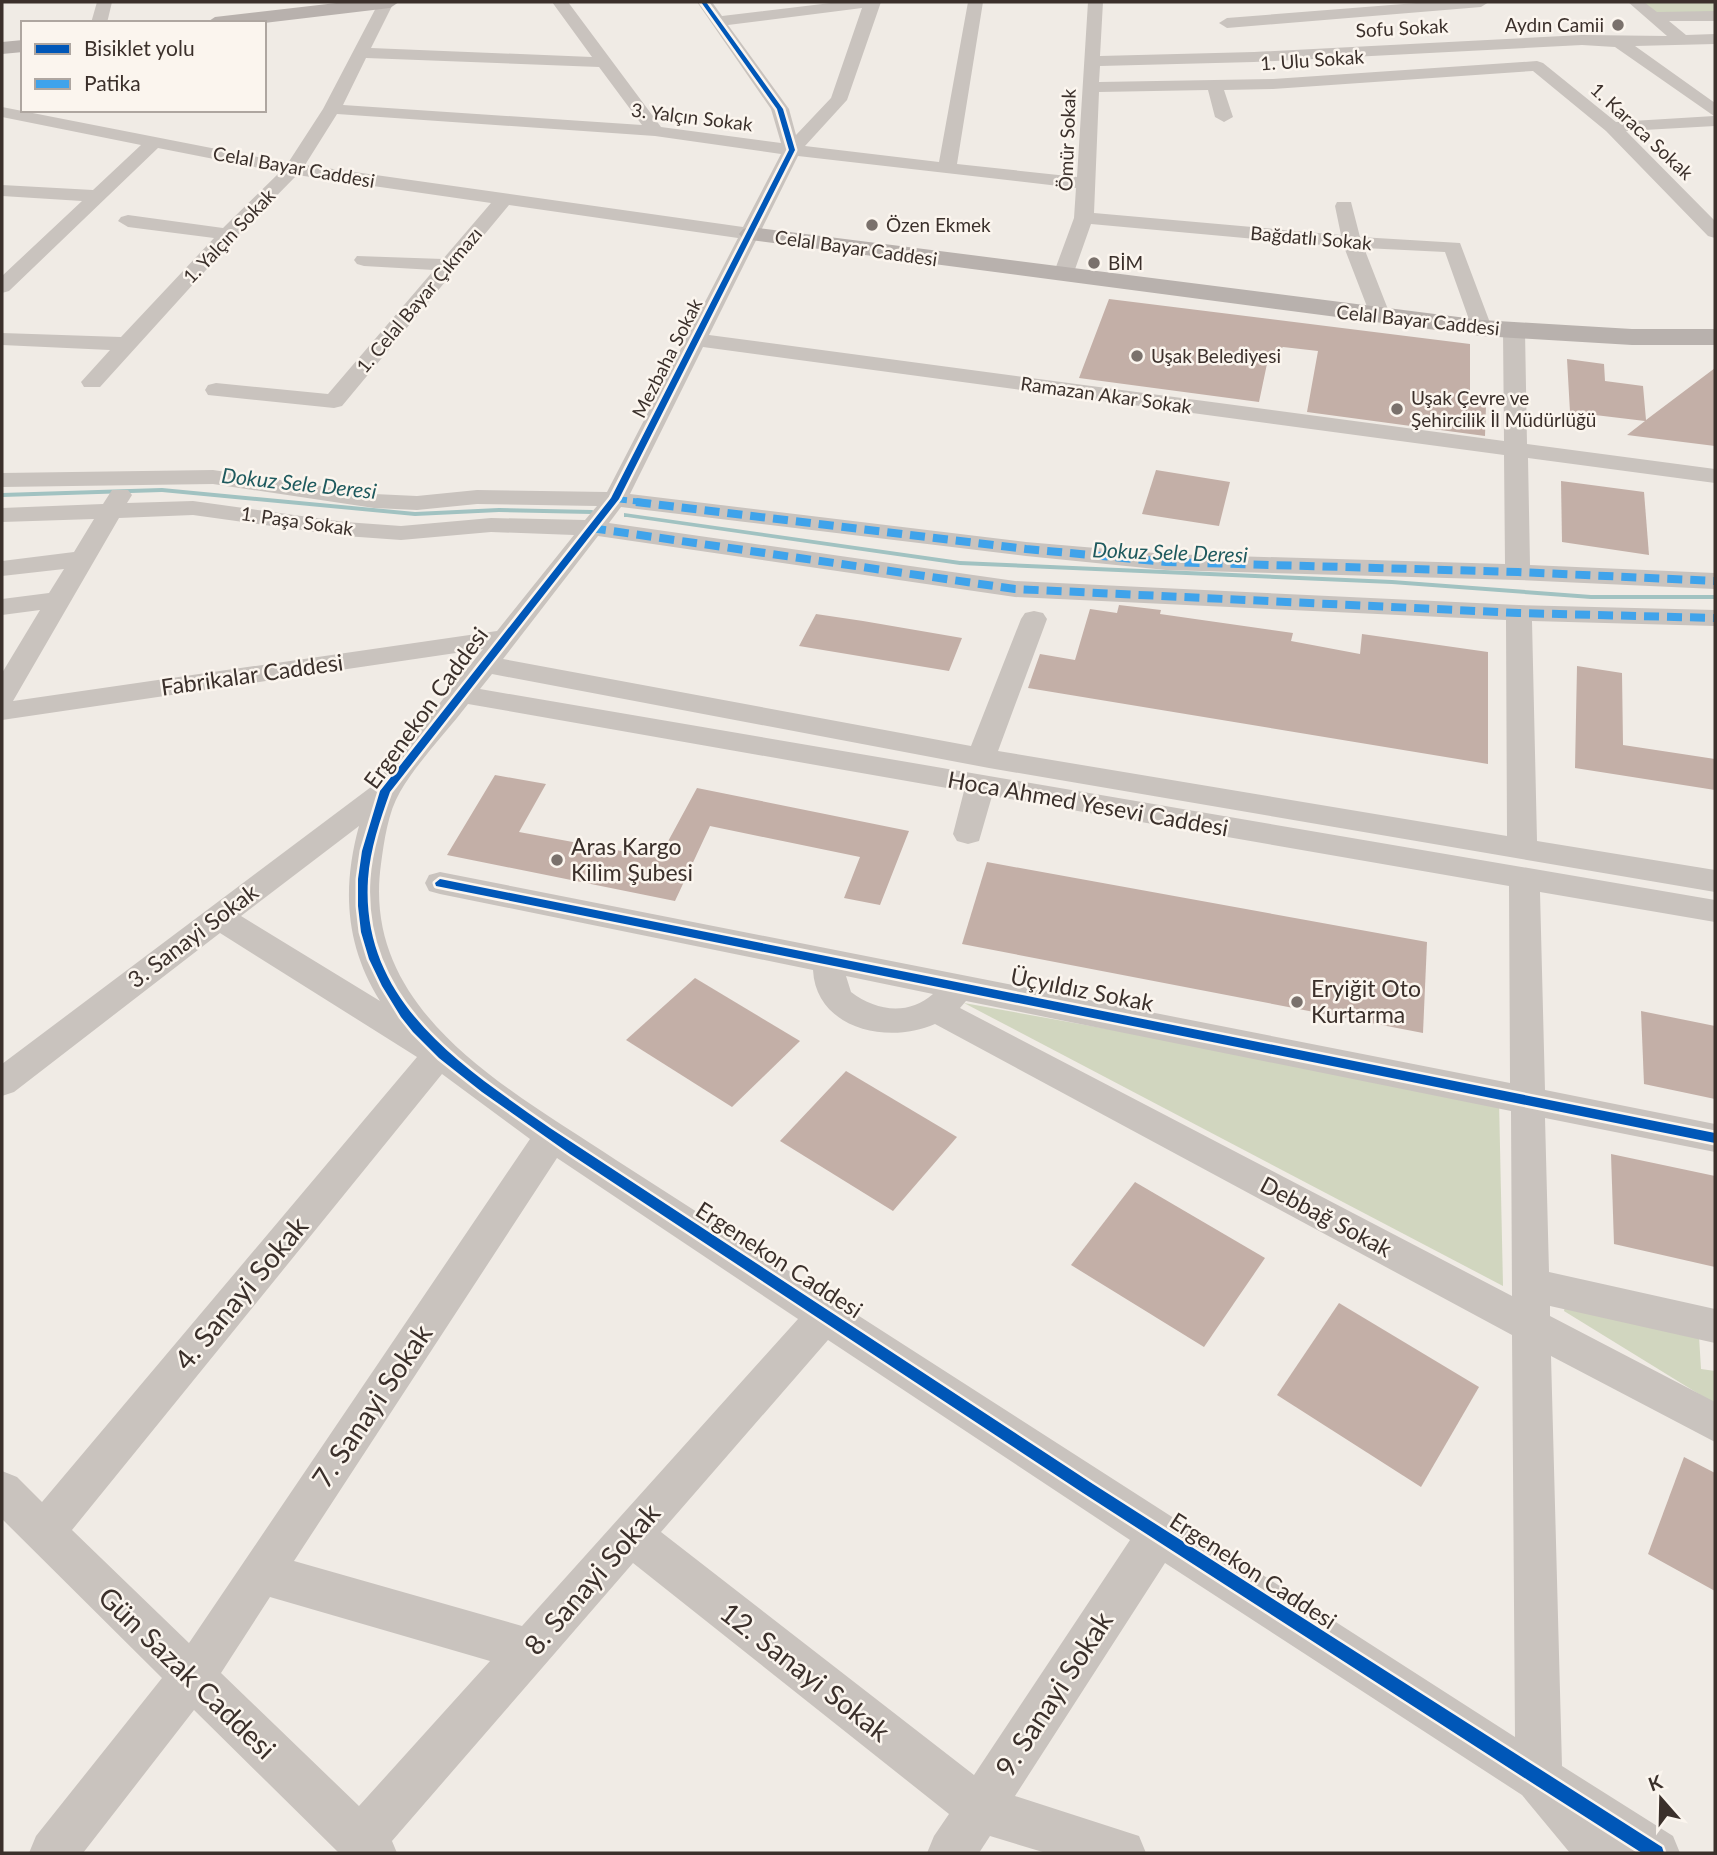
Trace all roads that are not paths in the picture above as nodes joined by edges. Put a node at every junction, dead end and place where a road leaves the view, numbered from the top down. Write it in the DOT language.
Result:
graph roads {
  1 [pos="104,2"];
  2 [pos="388,2"];
  3 [pos="560,2"];
  4 [pos="704,2"];
  5 [pos="873,2"];
  6 [pos="976,2"];
  7 [pos="1094,2"];
  8 [pos="1481,2"];
  9 [pos="1635,2"];
  10 [pos="1399,5"];
  11 [pos="1715,16"];
  12 [pos="1655,17"];
  13 [pos="99,21"];
  14 [pos="231,21"];
  15 [pos="719,21"];
  16 [pos="1715,39"];
  17 [pos="1682,40"];
  18 [pos="1619,42"];
  19 [pos="21,46"];
  20 [pos="2,48"];
  21 [pos="362,53"];
  22 [pos="1254,57"];
  23 [pos="1091,61"];
  24 [pos="604,62"];
  25 [pos="1537,66"];
  26 [pos="1273,84"];
  27 [pos="1215,86"];
  28 [pos="1090,87"];
  29 [pos="332,109"];
  30 [pos="1715,111"];
  31 [pos="3,113"];
  32 [pos="1224,117"];
  33 [pos="1715,121"];
  34 [pos="1612,127"];
  35 [pos="655,131"];
  36 [pos="154,142"];
  37 [pos="792,150"];
  38 [pos="293,169"];
  39 [pos="947,169"];
  40 [pos="1087,184"];
  41 [pos="2,190"];
  42 [pos="98,196"];
  43 [pos="503,199"];
  44 [pos="1344,206"];
  45 [pos="1084,218"];
  46 [pos="128,221"];
  47 [pos="1715,232"];
  48 [pos="228,234"];
  49 [pos="751,234"];
  50 [pos="1352,242"];
  51 [pos="364,260"];
  52 [pos="2,265"];
  53 [pos="25,265"];
  54 [pos="448,265"];
  55 [pos="1063,275"];
  56 [pos="2,287"];
  57 [pos="1381,317"];
  58 [pos="1482,328"];
  59 [pos="1514,331"];
  60 [pos="1715,337"];
  61 [pos="2,339"];
  62 [pos="696,340"];
  63 [pos="126,344"];
  64 [pos="92,382"];
  65 [pos="216,390"];
  66 [pos="1516,450"];
  67 [pos="1715,476"];
  68 [pos="2,480"];
  69 [pos="122,492"];
  70 [pos="615,499"];
  71 [pos="2,515"];
  72 [pos="591,528"];
  73 [pos="82,559"];
  74 [pos="2,568"];
  75 [pos="1518,572"];
  76 [pos="1715,581"];
  77 [pos="58,600"];
  78 [pos="2,607"];
  79 [pos="1519,613"];
  80 [pos="1034,618"];
  81 [pos="1715,618"];
  82 [pos="29,650"];
  83 [pos="493,651"];
  84 [pos="2,653"];
  85 [pos="460,694"];
  86 [pos="2,696"];
  87 [pos="2,711"];
  88 [pos="980,771"];
  89 [pos="385,791"];
  90 [pos="968,834"];
  91 [pos="1523,862"];
  92 [pos="1715,881"];
  93 [pos="440,883"];
  94 [pos="1715,911"];
  95 [pos="218,917"];
  96 [pos="829,961"];
  97 [pos="948,999"];
  98 [pos="439,1054"];
  99 [pos="2,1082"];
  100 [pos="1528,1101"];
  101 [pos="552,1136"];
  102 [pos="1715,1138"];
  103 [pos="1531,1285"];
  104 [pos="825,1316"];
  105 [pos="1531,1326"];
  106 [pos="1715,1326"];
  107 [pos="1715,1423"];
  108 [pos="2,1491"];
  109 [pos="44,1532"];
  110 [pos="631,1535"];
  111 [pos="1158,1535"];
  112 [pos="261,1573"];
  113 [pos="529,1650"];
  114 [pos="192,1677"];
  115 [pos="1539,1779"];
  116 [pos="980,1809"];
  117 [pos="367,1847"];
  118 [pos="53,1853"];
  119 [pos="951,1853"];
  120 [pos="1122,1853"];
  121 [pos="1600,1853"];
  122 [pos="1656,1853"];
  1 -- 13 [label="street"];
  2 -- 14 [label="main road"];
  2 -- 21 [label="street, 1. Yalçın Sokak"];
  3 -- 24 [label="street"];
  4 -- 15 [label="street"];
  5 -- 15 [label="street"];
  5 -- 37 [label="street, Mezbaha Sokak"];
  6 -- 39 [label="street"];
  7 -- 23 [label="street, Ömür Sokak"];
  8 -- 10 [label="street"];
  9 -- 12 [label="street"];
  10 -- 22 [label="street"];
  11 -- 12 [label="street"];
  12 -- 17 [label="street"];
  15 -- 37 [label="street"];
  16 -- 17 [label="street, Sofu Sokak"];
  17 -- 18 [label="street, Sofu Sokak"];
  18 -- 22 [label="street, Sofu Sokak"];
  18 -- 30 [label="street"];
  19 -- 20 [label="main road"];
  21 -- 24 [label="street"];
  21 -- 29 [label="street, 1. Yalçın Sokak"];
  22 -- 23 [label="street, Sofu Sokak"];
  22 -- 26 [label="street"];
  23 -- 28 [label="street, Ömür Sokak"];
  24 -- 35 [label="street"];
  25 -- 26 [label="street, 1. Ulu Sokak"];
  25 -- 34 [label="street, 1. Karaca Sokak"];
  26 -- 27 [label="street, 1. Ulu Sokak"];
  27 -- 28 [label="street, 1. Ulu Sokak"];
  27 -- 32 [label="street"];
  28 -- 40 [label="street, Ömür Sokak"];
  29 -- 35 [label="street, 3. Yalçın Sokak"];
  29 -- 38 [label="street, 1. Yalçın Sokak"];
  31 -- 36 [label="street, Celal Bayar Caddesi"];
  33 -- 34 [label="street"];
  34 -- 47 [label="street, 1. Karaca Sokak"];
  35 -- 37 [label="street, 3. Yalçın Sokak"];
  36 -- 38 [label="street, Celal Bayar Caddesi"];
  36 -- 42 [label="street"];
  37 -- 39 [label="street, 3. Yalçın Sokak"];
  37 -- 49 [label="street, Mezbaha Sokak"];
  38 -- 43 [label="street, Celal Bayar Caddesi"];
  38 -- 48 [label="street, 1. Yalçın Sokak"];
  39 -- 40 [label="street, 3. Yalçın Sokak"];
  40 -- 45 [label="street, Ömür Sokak"];
  41 -- 42 [label="street"];
  42 -- 53 [label="street"];
  43 -- 49 [label="street, Celal Bayar Caddesi"];
  43 -- 54 [label="street, 1. Celal Bayar Çıkmazı"];
  44 -- 50 [label="street"];
  45 -- 50 [label="street, Bağdatlı Sokak"];
  45 -- 55 [label="street, Ömür Sokak"];
  46 -- 48 [label="street"];
  48 -- 63 [label="street, 1. Yalçın Sokak"];
  49 -- 55 [label="main road, Celal Bayar Caddesi"];
  49 -- 62 [label="street, Mezbaha Sokak"];
  50 -- 57 [label="street"];
  50 -- 58 [label="street, Bağdatlı Sokak"];
  51 -- 54 [label="street"];
  52 -- 53 [label="street"];
  53 -- 56 [label="street"];
  54 -- 65 [label="street, 1. Celal Bayar Çıkmazı"];
  55 -- 57 [label="main road, Celal Bayar Caddesi"];
  57 -- 58 [label="main road, Celal Bayar Caddesi"];
  58 -- 59 [label="main road, Celal Bayar Caddesi"];
  59 -- 60 [label="main road, Celal Bayar Caddesi"];
  59 -- 66 [label="street"];
  61 -- 63 [label="street"];
  62 -- 66 [label="street, Ramazan Akar Sokak"];
  62 -- 70 [label="street, Mezbaha Sokak"];
  63 -- 64 [label="street, 1. Yalçın Sokak"];
  66 -- 67 [label="street, Ramazan Akar Sokak"];
  66 -- 75 [label="street"];
  68 -- 69 [label="street"];
  69 -- 70 [label="street"];
  69 -- 71 [label="street, 1. Paşa Sokak"];
  69 -- 72 [label="street, 1. Paşa Sokak"];
  69 -- 73 [label="street"];
  70 -- 72 [label="street, Ergenekon Caddesi"];
  70 -- 75 [label="street"];
  72 -- 79 [label="street, 1. Paşa Sokak"];
  72 -- 83 [label="street, Ergenekon Caddesi"];
  73 -- 74 [label="street"];
  73 -- 77 [label="street"];
  75 -- 76 [label="street"];
  77 -- 78 [label="street"];
  77 -- 82 [label="street"];
  79 -- 81 [label="street, 1. Paşa Sokak"];
  79 -- 91 [label="street"];
  80 -- 88 [label="street"];
  82 -- 84 [label="street"];
  82 -- 86 [label="street"];
  83 -- 85 [label="street, Ergenekon Caddesi"];
  83 -- 87 [label="street, Fabrikalar Caddesi"];
  83 -- 88 [label="street, Hoca Ahmed Yesevi Caddesi"];
  85 -- 88 [label="street, Hoca Ahmed Yesevi Caddesi"];
  85 -- 89 [label="street, Ergenekon Caddesi"];
  88 -- 90 [label="street"];
  88 -- 91 [label="street, Hoca Ahmed Yesevi Caddesi"];
  89 -- 95 [label="street, 3. Sanayi Sokak"];
  89 -- 98 [label="street, Ergenekon Caddesi"];
  91 -- 92 [label="street, Hoca Ahmed Yesevi Caddesi"];
  91 -- 94 [label="street, Hoca Ahmed Yesevi Caddesi"];
  91 -- 100 [label="street"];
  93 -- 96 [label="street, Üçyıldız Sokak"];
  95 -- 98 [label="street"];
  95 -- 99 [label="street, 3. Sanayi Sokak"];
  96 -- 97 [label="street, Üçyıldız Sokak"];
  96 -- 97 [label="street"];
  97 -- 100 [label="street, Üçyıldız Sokak"];
  97 -- 105 [label="street, Debbağ Sokak"];
  98 -- 101 [label="street, Ergenekon Caddesi"];
  98 -- 109 [label="street, 4. Sanayi Sokak"];
  100 -- 102 [label="street, Üçyıldız Sokak"];
  100 -- 103 [label="street"];
  101 -- 104 [label="street, Ergenekon Caddesi"];
  101 -- 112 [label="street, 7. Sanayi Sokak"];
  103 -- 105 [label="street"];
  103 -- 106 [label="street"];
  104 -- 110 [label="street, 8. Sanayi Sokak"];
  104 -- 111 [label="street, Ergenekon Caddesi"];
  105 -- 107 [label="street, Debbağ Sokak"];
  105 -- 115 [label="street"];
  108 -- 109 [label="street, Gün Sazak Caddesi"];
  109 -- 114 [label="street, Gün Sazak Caddesi"];
  110 -- 113 [label="street, 8. Sanayi Sokak"];
  110 -- 116 [label="street, 12. Sanayi Sokak"];
  111 -- 115 [label="street, Ergenekon Caddesi"];
  111 -- 116 [label="street, 9. Sanayi Sokak"];
  112 -- 113 [label="street"];
  112 -- 114 [label="street, 7. Sanayi Sokak"];
  113 -- 117 [label="street, 8. Sanayi Sokak"];
  114 -- 117 [label="street, Gün Sazak Caddesi"];
  114 -- 118 [label="street, 7. Sanayi Sokak"];
  115 -- 121 [label="street"];
  115 -- 122 [label="street, Ergenekon Caddesi"];
  116 -- 119 [label="street, 9. Sanayi Sokak"];
  116 -- 120 [label="street"];
}
